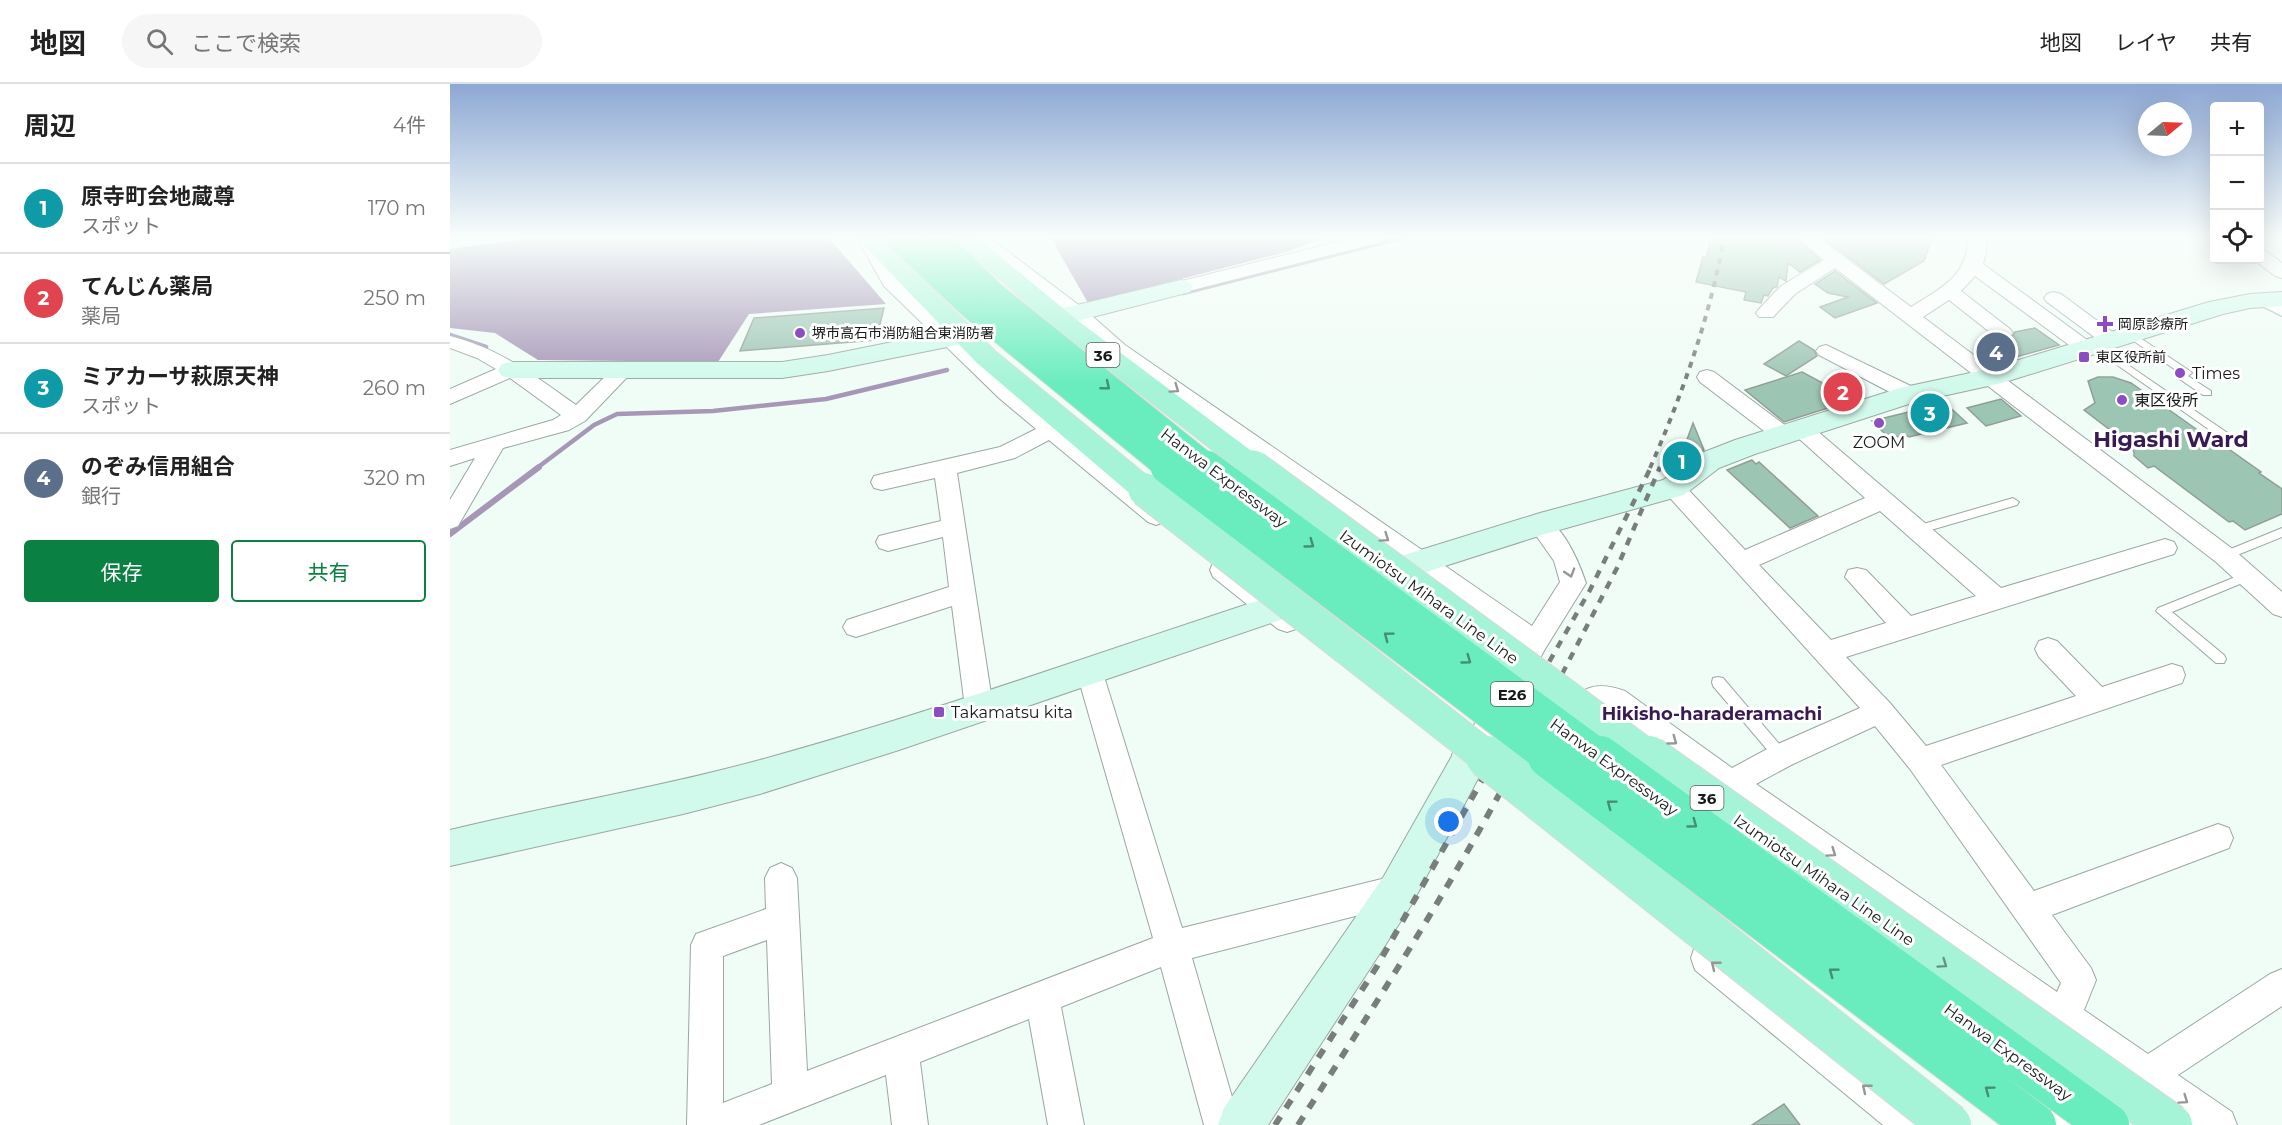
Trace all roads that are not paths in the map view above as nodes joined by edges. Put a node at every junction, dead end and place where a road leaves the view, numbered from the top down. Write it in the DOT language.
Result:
graph roads {
  1 [pos="911,287"];
  2 [pos="951,287"];
  3 [pos="984,287"];
  4 [pos="1028,287"];
  5 [pos="1034,287"];
  6 [pos="1181,287"];
  7 [pos="1793,287"];
  8 [pos="1872,287"];
  9 [pos="1953,287"];
  10 [pos="2009,287"];
  11 [pos="1948,290"];
  12 [pos="2054,298"];
  13 [pos="2276,303"];
  14 [pos="1766,313"];
  15 [pos="1066,315"];
  16 [pos="1911,316"];
  17 [pos="2003,333"];
  18 [pos="956,338"];
  19 [pos="450,342"];
  20 [pos="2106,343"];
  21 [pos="1826,351"];
  22 [pos="511,370"];
  23 [pos="623,371"];
  24 [pos="1707,377"];
  25 [pos="1992,377"];
  26 [pos="2207,393"];
  27 [pos="1910,394"];
  28 [pos="450,397"];
  29 [pos="577,416"];
  30 [pos="1051,430"];
  31 [pos="1792,432"];
  32 [pos="2228,438"];
  33 [pos="495,443"];
  34 [pos="450,458"];
  35 [pos="945,468"];
  36 [pos="882,482"];
  37 [pos="1673,488"];
  38 [pos="1882,500"];
  39 [pos="2013,502"];
  40 [pos="450,520"];
  41 [pos="1540,524"];
  42 [pos="954,526"];
  43 [pos="1917,530"];
  44 [pos="2282,532"];
  45 [pos="888,542"];
  46 [pos="2165,548"];
  47 [pos="2225,556"];
  48 [pos="1420,562"];
  49 [pos="1742,562"];
  50 [pos="2248,576"];
  51 [pos="1857,577"];
  52 [pos="963,593"];
  53 [pos="1997,599"];
  54 [pos="2282,607"];
  55 [pos="1270,610"];
  56 [pos="856,627"];
  57 [pos="1906,627"];
  58 [pos="1536,642"];
  59 [pos="2048,649"];
  60 [pos="1827,652"];
  61 [pos="2220,659"];
  62 [pos="1089,670"];
  63 [pos="2172,675"];
  64 [pos="1718,682"];
  65 [pos="2097,700"];
  66 [pos="980,707"];
  67 [pos="1880,711"];
  68 [pos="1782,756"];
  69 [pos="1470,758"];
  70 [pos="1920,760"];
  71 [pos="1731,783"];
  72 [pos="2218,838"];
  73 [pos="450,848"];
  74 [pos="781,878"];
  75 [pos="1398,890"];
  76 [pos="2028,909"];
  77 [pos="781,920"];
  78 [pos="1172,947"];
  79 [pos="2279,993"];
  80 [pos="1042,997"];
  81 [pos="2065,1015"];
  82 [pos="901,1052"];
  83 [pos="2148,1075"];
  84 [pos="769,1109"];
  85 [pos="705,1125"];
  86 [pos="713,1125"];
  87 [pos="910,1125"];
  88 [pos="1066,1125"];
  89 [pos="1222,1125"];
  90 [pos="1241,1125"];
  91 [pos="1911,1125"];
  92 [pos="1950,1125"];
  93 [pos="2035,1125"];
  94 [pos="2062,1125"];
  95 [pos="2108,1125"];
  96 [pos="2171,1125"];
  97 [pos="2219,1125"];
  1 -- 18 [label="main road"];
  93 -- 2 [label="highway, Hanwa Expressway / E26, one-way, bridge"];
  3 -- 95 [label="highway, Hanwa Expressway / E26, one-way, bridge"];
  4 -- 15 [label="main road, Izumiotsu Mihara Line Line / 36"];
  5 -- 15 [label="street"];
  6 -- 15 [label="street"];
  7 -- 14 [label="street"];
  8 -- 16 [label="street"];
  9 -- 11 [label="street"];
  10 -- 20 [label="street"];
  11 -- 16 [label="street"];
  11 -- 17 [label="street"];
  12 -- 20 [label="street"];
  13 -- 20 [label="street"];
  15 -- 18 [label="street"];
  15 -- 48 [label="street, one-way"];
  15 -- 96 [label="main road, Izumiotsu Mihara Line Line / 36, one-way, bridge"];
  16 -- 25 [label="street"];
  18 -- 23 [label="street"];
  18 -- 30 [label="street"];
  18 -- 92 [label="main road, bridge"];
  19 -- 22 [label="street"];
  20 -- 25 [label="street"];
  20 -- 26 [label="lane"];
  20 -- 32 [label="lane"];
  21 -- 27 [label="street"];
  22 -- 23 [label="street"];
  22 -- 28 [label="street"];
  22 -- 29 [label="street"];
  23 -- 29 [label="street"];
  24 -- 31 [label="street"];
  25 -- 27 [label="street"];
  25 -- 47 [label="street"];
  27 -- 31 [label="street"];
  29 -- 33 [label="street"];
  30 -- 35 [label="street"];
  30 -- 55 [label="street"];
  31 -- 37 [label="street"];
  31 -- 38 [label="street"];
  33 -- 34 [label="street"];
  33 -- 40 [label="street"];
  35 -- 36 [label="street"];
  35 -- 42 [label="street"];
  37 -- 41 [label="street"];
  37 -- 49 [label="street"];
  38 -- 43 [label="street"];
  38 -- 49 [label="street"];
  39 -- 43 [label="lane"];
  41 -- 48 [label="street"];
  41 -- 58 [label="street, one-way"];
  42 -- 45 [label="street"];
  42 -- 52 [label="street"];
  43 -- 53 [label="street"];
  44 -- 47 [label="lane"];
  46 -- 53 [label="street"];
  47 -- 50 [label="street"];
  48 -- 55 [label="street"];
  48 -- 58 [label="street"];
  49 -- 60 [label="street"];
  50 -- 54 [label="street"];
  50 -- 61 [label="lane"];
  51 -- 57 [label="street"];
  52 -- 56 [label="street"];
  52 -- 66 [label="street"];
  53 -- 57 [label="street"];
  55 -- 62 [label="street"];
  55 -- 69 [label="street"];
  57 -- 60 [label="street"];
  58 -- 69 [label="street"];
  59 -- 65 [label="street"];
  60 -- 67 [label="street"];
  62 -- 66 [label="street"];
  62 -- 78 [label="street"];
  63 -- 65 [label="street"];
  64 -- 68 [label="lane"];
  65 -- 70 [label="street"];
  66 -- 73 [label="street"];
  67 -- 68 [label="street"];
  67 -- 70 [label="street"];
  68 -- 71 [label="street"];
  69 -- 75 [label="street"];
  70 -- 76 [label="street"];
  71 -- 81 [label="street, one-way"];
  91 -- 71 [label="street, one-way"];
  72 -- 76 [label="street"];
  74 -- 77 [label="street"];
  75 -- 78 [label="street"];
  75 -- 90 [label="street"];
  76 -- 81 [label="street"];
  77 -- 84 [label="street"];
  77 -- 85 [label="street"];
  78 -- 80 [label="street"];
  78 -- 89 [label="street"];
  79 -- 83 [label="street"];
  80 -- 82 [label="street"];
  80 -- 88 [label="street"];
  81 -- 83 [label="street"];
  82 -- 84 [label="street"];
  82 -- 87 [label="street"];
  83 -- 94 [label="street"];
  83 -- 97 [label="street, one-way"];
  84 -- 86 [label="street"];
}
